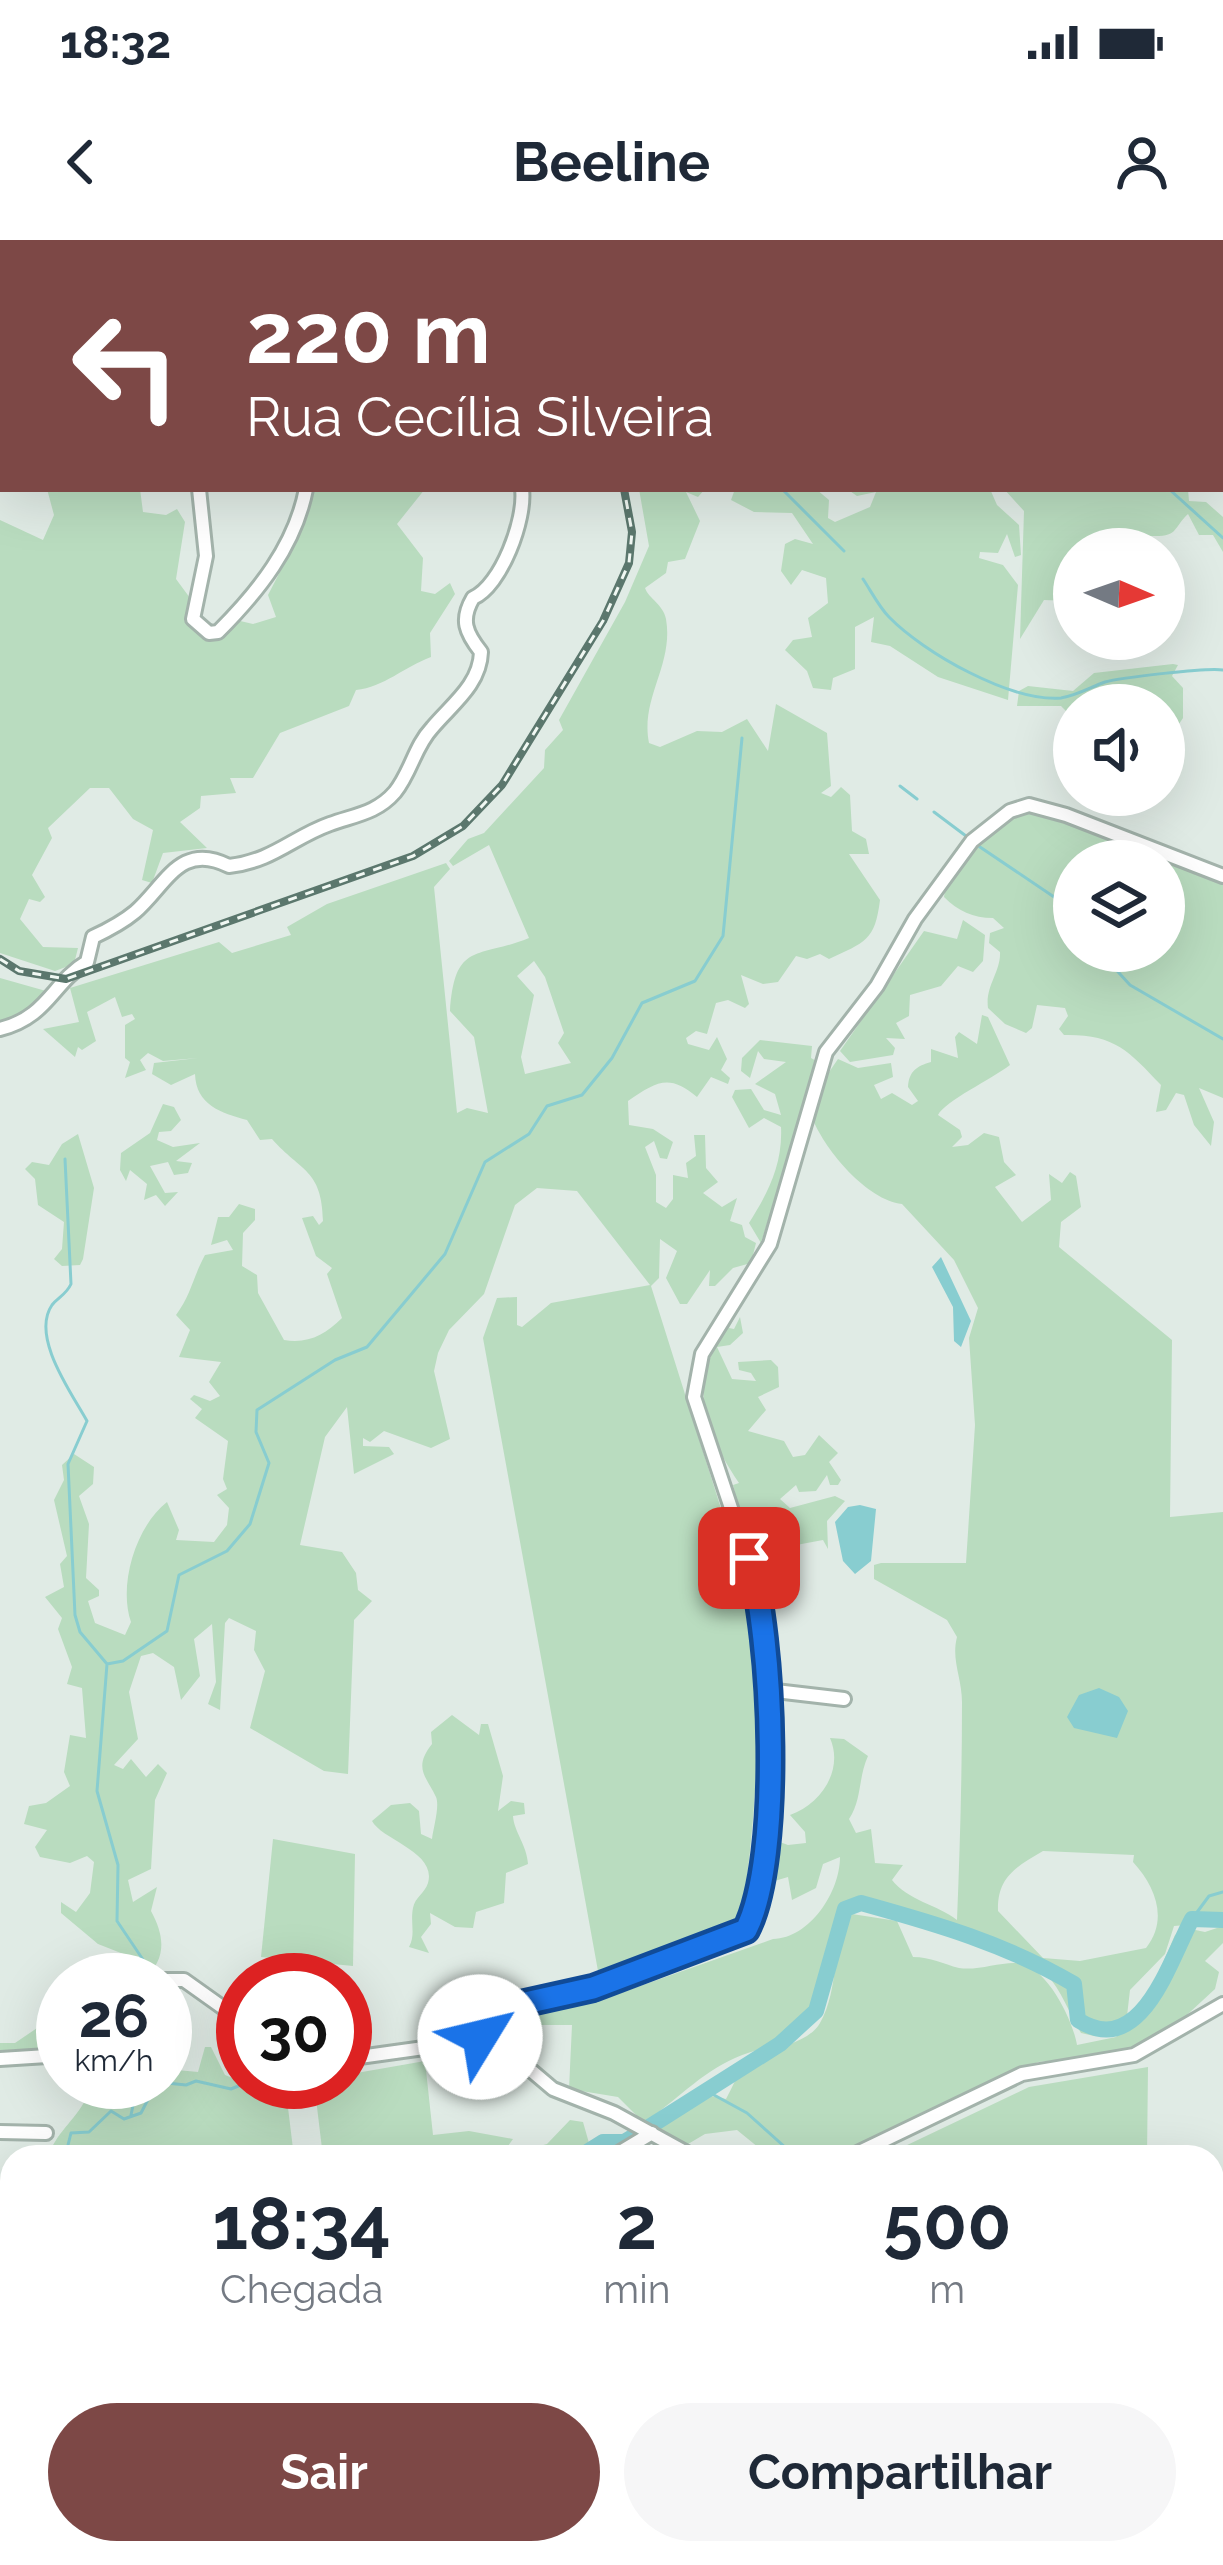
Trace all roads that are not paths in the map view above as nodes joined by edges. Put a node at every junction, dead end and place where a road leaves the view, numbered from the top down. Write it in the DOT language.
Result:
graph roads {
  1 [pos="199,492"];
  2 [pos="305,492"];
  3 [pos="522,492"];
  4 [pos="1223,876"];
  5 [pos="0,1029"];
  6 [pos="767,1690"];
  7 [pos="844,1699"];
  8 [pos="1223,2004"];
  9 [pos="488,2033"];
  10 [pos="372,2055"];
  11 [pos="36,2057"];
  12 [pos="0,2059"];
  13 [pos="0,2132"];
  14 [pos="649,2132"];
  15 [pos="46,2133"];
  16 [pos="630,2145"];
  17 [pos="672,2145"];
  18 [pos="874,2145"];
  1 -- 2 [label="street"];
  3 -- 5 [label="street"];
  4 -- 6 [label="street"];
  6 -- 7 [label="street"];
  6 -- 9 [label="street"];
  8 -- 18 [label="street"];
  9 -- 10 [label="street"];
  9 -- 14 [label="street"];
  11 -- 12 [label="street"];
  13 -- 15 [label="street"];
  14 -- 16 [label="street"];
  14 -- 17 [label="street"];
}
